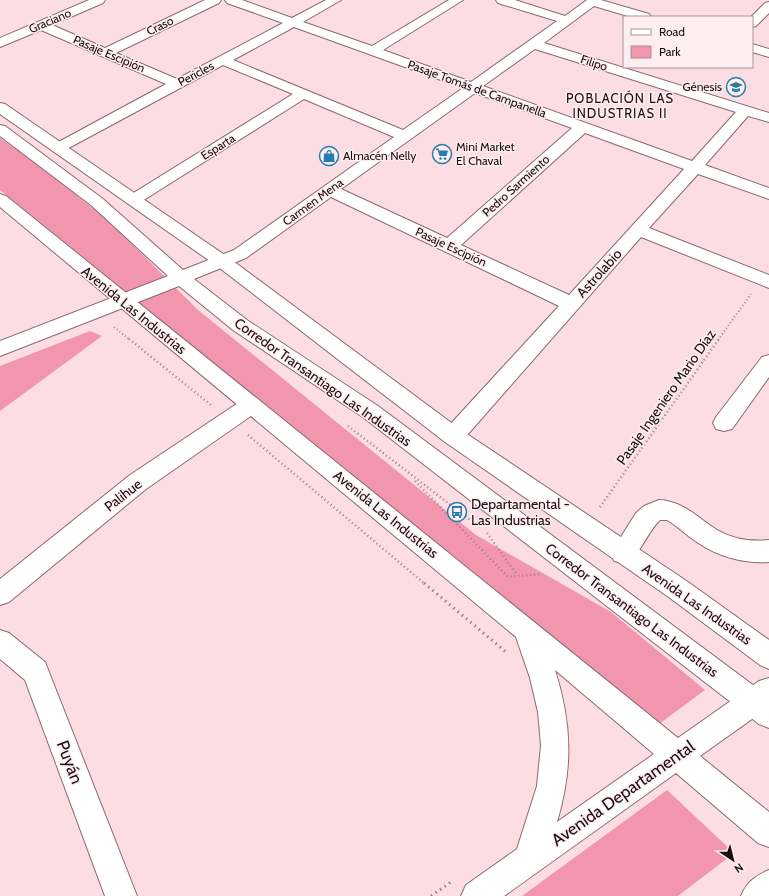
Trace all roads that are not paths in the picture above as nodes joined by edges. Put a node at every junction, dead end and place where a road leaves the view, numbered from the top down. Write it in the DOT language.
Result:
graph roads {
  1 [pos="72,0"];
  2 [pos="99,0"];
  3 [pos="215,0"];
  4 [pos="231,0"];
  5 [pos="335,0"];
  6 [pos="457,0"];
  7 [pos="502,0"];
  8 [pos="758,0"];
  9 [pos="594,1"];
  10 [pos="769,3"];
  11 [pos="86,6"];
  12 [pos="769,6"];
  13 [pos="642,16"];
  14 [pos="567,20"];
  15 [pos="293,22"];
  16 [pos="753,22"];
  17 [pos="41,25"];
  18 [pos="0,43"];
  19 [pos="534,44"];
  20 [pos="753,48"];
  21 [pos="373,51"];
  22 [pos="105,53"];
  23 [pos="769,53"];
  24 [pos="222,60"];
  25 [pos="177,84"];
  26 [pos="473,87"];
  27 [pos="303,94"];
  28 [pos="0,107"];
  29 [pos="745,111"];
  30 [pos="769,118"];
  31 [pos="0,120"];
  32 [pos="582,127"];
  33 [pos="0,128"];
  34 [pos="406,136"];
  35 [pos="58,148"];
  36 [pos="694,167"];
  37 [pos="330,190"];
  38 [pos="769,194"];
  39 [pos="0,199"];
  40 [pos="132,200"];
  41 [pos="638,230"];
  42 [pos="449,246"];
  43 [pos="223,262"];
  44 [pos="187,276"];
  45 [pos="765,280"];
  46 [pos="124,302"];
  47 [pos="572,304"];
  48 [pos="0,349"];
  49 [pos="769,362"];
  50 [pos="252,405"];
  51 [pos="724,423"];
  52 [pos="453,436"];
  53 [pos="769,551"];
  54 [pos="623,552"];
  55 [pos="0,594"];
  56 [pos="524,628"];
  57 [pos="0,642"];
  58 [pos="769,656"];
  59 [pos="765,700"];
  60 [pos="677,756"];
  61 [pos="769,832"];
  62 [pos="529,859"];
  63 [pos="769,886"];
  64 [pos="467,887"];
  65 [pos="121,896"];
  66 [pos="757,896"];
  1 -- 11 [label="street"];
  2 -- 11 [label="street, Graciano"];
  3 -- 22 [label="street, Craso"];
  4 -- 15 [label="street, Pasaje Tomás de Campanella"];
  5 -- 15 [label="street, Pericles"];
  6 -- 21 [label="street"];
  7 -- 14 [label="street"];
  8 -- 10 [label="street"];
  9 -- 13 [label="street"];
  9 -- 14 [label="street, Carmen Mena"];
  11 -- 17 [label="street, Graciano"];
  12 -- 16 [label="street"];
  14 -- 19 [label="street, Carmen Mena"];
  15 -- 21 [label="street, Pasaje Tomás de Campanella"];
  15 -- 24 [label="street, Pericles"];
  17 -- 18 [label="street, Graciano"];
  17 -- 22 [label="street, Pasaje Escipión"];
  19 -- 26 [label="street, Carmen Mena"];
  19 -- 29 [label="street, Filipo"];
  20 -- 23 [label="street"];
  21 -- 26 [label="street, Pasaje Tomás de Campanella"];
  22 -- 25 [label="street, Pasaje Escipión"];
  24 -- 25 [label="street, Pericles"];
  24 -- 27 [label="street"];
  25 -- 35 [label="street, Pericles"];
  26 -- 32 [label="street, Pasaje Tomás de Campanella"];
  26 -- 34 [label="street, Carmen Mena"];
  27 -- 34 [label="street"];
  27 -- 40 [label="street, Esparta"];
  28 -- 35 [label="street, Avenida Las Industrias"];
  29 -- 30 [label="street, Filipo"];
  29 -- 36 [label="street, Astrolabio"];
  31 -- 44 [label="street, Corredor Transantiago Las Industrias"];
  32 -- 36 [label="street, Pasaje Tomás de Campanella"];
  32 -- 42 [label="street, Pedro Sarmiento"];
  33 -- 44 [label="street, Corredor Transantiago Las Industrias"];
  34 -- 37 [label="street, Carmen Mena"];
  35 -- 40 [label="street, Avenida Las Industrias"];
  36 -- 38 [label="street, Pasaje Tomás de Campanella"];
  36 -- 41 [label="street, Astrolabio"];
  37 -- 42 [label="street, Pasaje Escipión"];
  37 -- 43 [label="street, Carmen Mena"];
  39 -- 46 [label="street, Avenida Las Industrias"];
  40 -- 43 [label="street, Avenida Las Industrias"];
  41 -- 45 [label="street"];
  41 -- 47 [label="street, Astrolabio"];
  42 -- 47 [label="street, Pasaje Escipión"];
  43 -- 44 [label="street, Carmen Mena"];
  43 -- 52 [label="street, Avenida Las Industrias"];
  44 -- 46 [label="street, Carmen Mena"];
  44 -- 59 [label="street, Corredor Transantiago Las Industrias"];
  46 -- 48 [label="street, Carmen Mena"];
  46 -- 50 [label="street, Avenida Las Industrias"];
  47 -- 52 [label="street, Astrolabio"];
  49 -- 51 [label="street"];
  50 -- 55 [label="street, Palihue"];
  50 -- 56 [label="street, Avenida Las Industrias"];
  52 -- 54 [label="street, Avenida Las Industrias"];
  53 -- 54 [label="street"];
  54 -- 58 [label="street, Avenida Las Industrias"];
  56 -- 60 [label="street, Avenida Las Industrias"];
  56 -- 62 [label="street"];
  57 -- 65 [label="street, Puyán"];
  59 -- 60 [label="street, Avenida Departamental"];
  60 -- 61 [label="street, Avenida Las Industrias"];
  60 -- 62 [label="street, Avenida Departamental"];
  62 -- 64 [label="street, Avenida Departamental"];
  63 -- 66 [label="street"];
}
